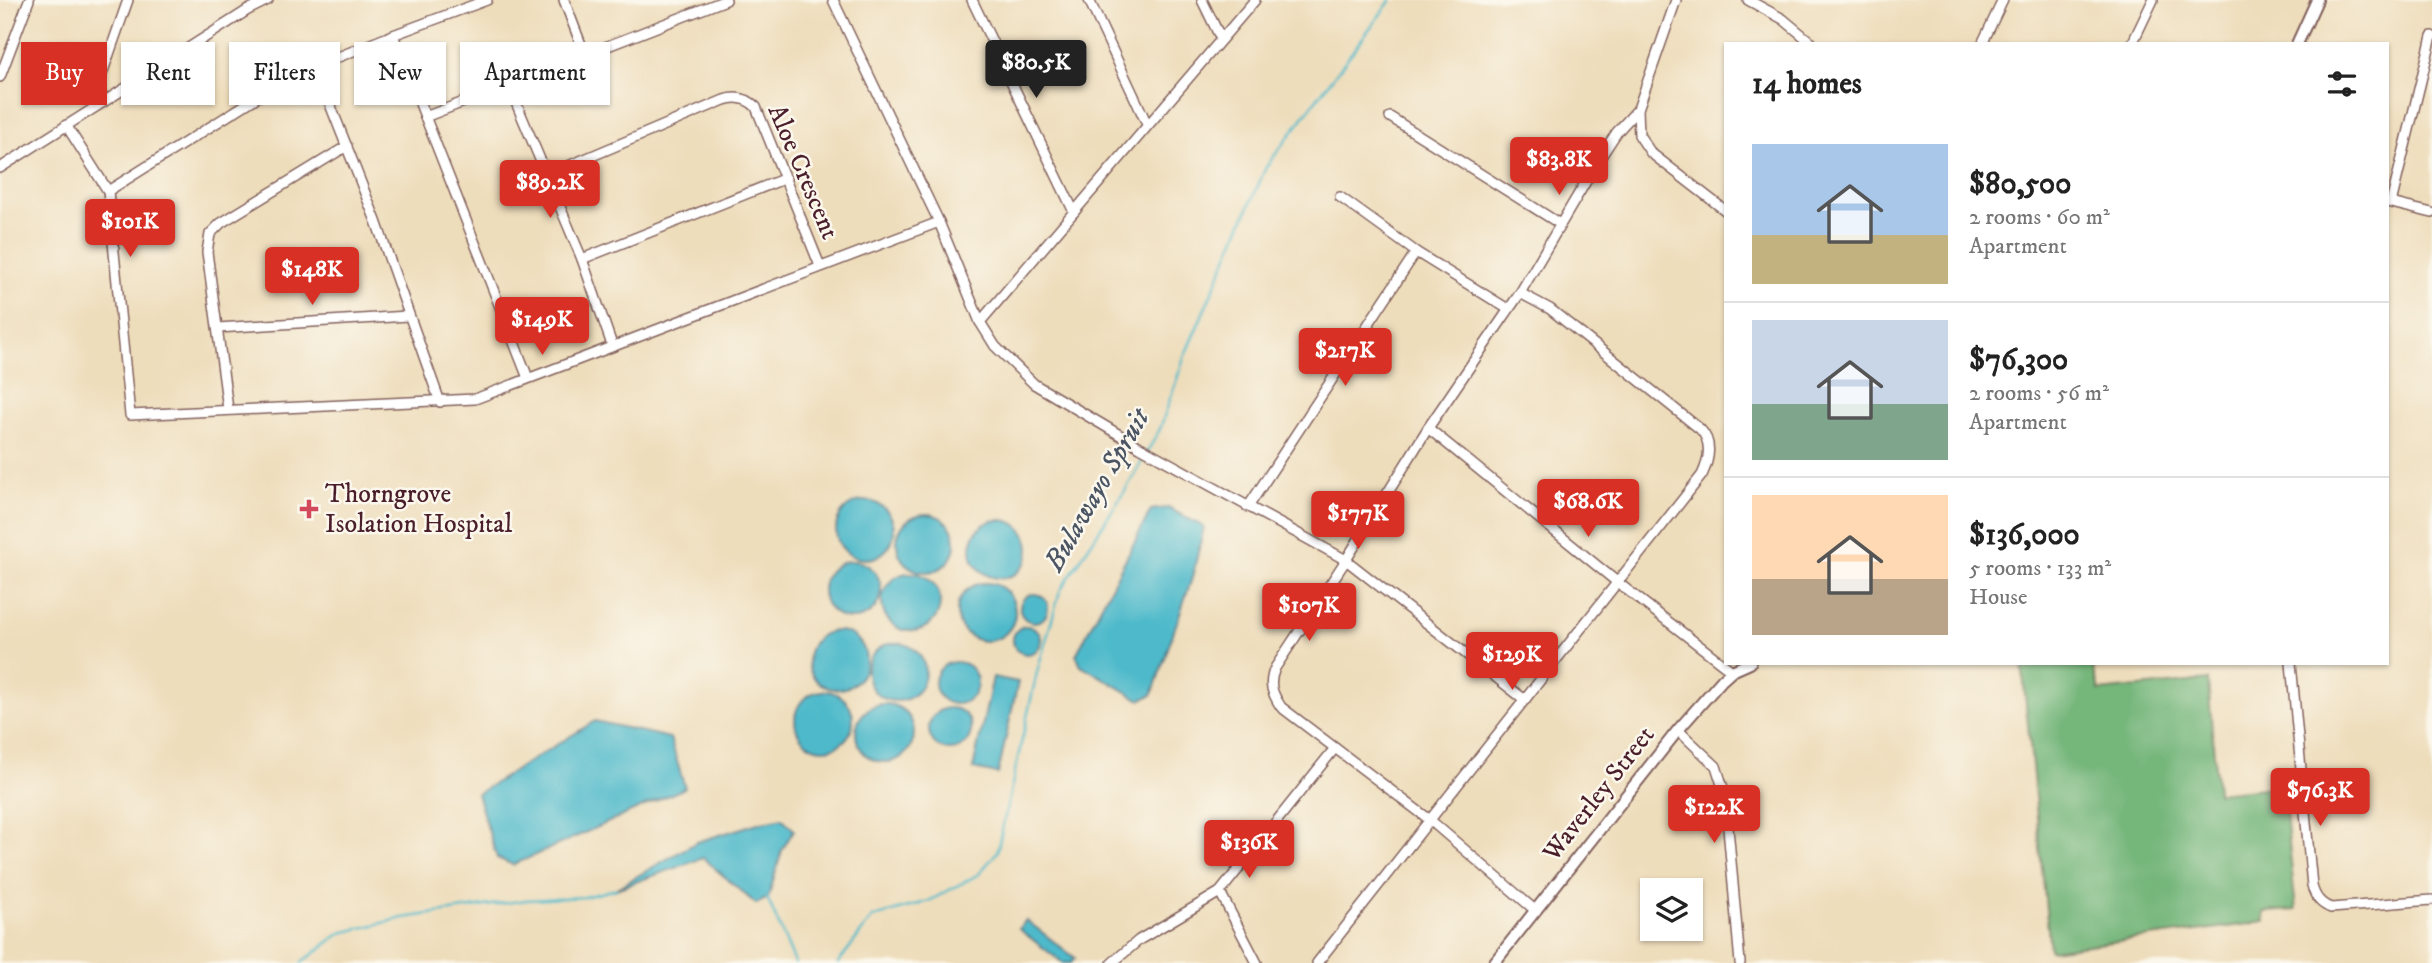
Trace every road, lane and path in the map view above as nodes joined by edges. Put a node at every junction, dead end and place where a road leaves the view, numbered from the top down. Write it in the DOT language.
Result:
graph roads {
  1 [pos="29,0"];
  2 [pos="128,0"];
  3 [pos="268,0"];
  4 [pos="487,0"];
  5 [pos="564,0"];
  6 [pos="832,0"];
  7 [pos="972,0"];
  8 [pos="1089,0"];
  9 [pos="1202,0"];
  10 [pos="1255,0"];
  11 [pos="1676,0"];
  12 [pos="1748,0"];
  13 [pos="2003,0"];
  14 [pos="2153,0"];
  15 [pos="2317,0"];
  16 [pos="720,1"];
  17 [pos="393,35"];
  18 [pos="2432,36"];
  19 [pos="1221,39"];
  20 [pos="580,42"];
  21 [pos="1811,42"];
  22 [pos="1983,42"];
  23 [pos="2133,42"];
  24 [pos="2298,42"];
  25 [pos="610,45"];
  26 [pos="340,56"];
  27 [pos="0,76"];
  28 [pos="460,104"];
  29 [pos="243,105"];
  30 [pos="331,105"];
  31 [pos="517,105"];
  32 [pos="93,107"];
  33 [pos="1638,109"];
  34 [pos="425,117"];
  35 [pos="1390,117"];
  36 [pos="1147,124"];
  37 [pos="66,125"];
  38 [pos="347,146"];
  39 [pos="1,165"];
  40 [pos="547,175"];
  41 [pos="786,178"];
  42 [pos="108,191"];
  43 [pos="1340,197"];
  44 [pos="2389,203"];
  45 [pos="1724,209"];
  46 [pos="1074,212"];
  47 [pos="2432,214"];
  48 [pos="939,222"];
  49 [pos="1560,224"];
  50 [pos="1416,253"];
  51 [pos="582,259"];
  52 [pos="820,267"];
  53 [pos="1520,293"];
  54 [pos="1508,309"];
  55 [pos="408,316"];
  56 [pos="980,322"];
  57 [pos="218,328"];
  58 [pos="612,345"];
  59 [pos="528,378"];
  60 [pos="440,402"];
  61 [pos="228,409"];
  62 [pos="1428,428"];
  63 [pos="1248,507"];
  64 [pos="1346,560"];
  65 [pos="1617,582"];
  66 [pos="1724,665"];
  67 [pos="1724,665"];
  68 [pos="1746,665"];
  69 [pos="2291,665"];
  70 [pos="1732,671"];
  71 [pos="1525,700"];
  72 [pos="1678,730"];
  73 [pos="1335,748"];
  74 [pos="1430,821"];
  75 [pos="1220,892"];
  76 [pos="2432,900"];
  77 [pos="1536,911"];
  78 [pos="1112,963"];
  79 [pos="1257,963"];
  80 [pos="1317,963"];
  81 [pos="1494,963"];
  82 [pos="1740,963"];
  1 -- 27 [label="street"];
  2 -- 32 [label="street"];
  3 -- 32 [label="street"];
  4 -- 17 [label="street"];
  5 -- 20 [label="street"];
  6 -- 48 [label="street"];
  7 -- 46 [label="street"];
  8 -- 36 [label="street"];
  9 -- 19 [label="street"];
  10 -- 19 [label="street"];
  11 -- 33 [label="street"];
  12 -- 21 [label="street"];
  13 -- 22 [label="street"];
  14 -- 23 [label="street"];
  15 -- 24 [label="street"];
  16 -- 25 [label="street"];
  17 -- 26 [label="street"];
  17 -- 34 [label="street"];
  18 -- 44 [label="street"];
  19 -- 36 [label="street"];
  28 -- 34 [label="street"];
  29 -- 42 [label="street"];
  30 -- 38 [label="street"];
  31 -- 40 [label="street"];
  32 -- 37 [label="street"];
  33 -- 45 [label="street"];
  33 -- 49 [label="street"];
  34 -- 59 [label="street"];
  35 -- 49 [label="street"];
  36 -- 46 [label="street"];
  37 -- 39 [label="street"];
  37 -- 42 [label="street"];
  38 -- 55 [label="street"];
  38 -- 57 [label="street"];
  40 -- 41 [label="street, Aloe Crescent"];
  40 -- 51 [label="street"];
  41 -- 51 [label="street"];
  41 -- 52 [label="street, Aloe Crescent"];
  42 -- 61 [label="street"];
  43 -- 50 [label="street"];
  44 -- 47 [label="street"];
  46 -- 56 [label="street"];
  48 -- 52 [label="street"];
  48 -- 56 [label="street"];
  49 -- 53 [label="street"];
  50 -- 54 [label="street"];
  50 -- 63 [label="street"];
  51 -- 58 [label="street"];
  52 -- 58 [label="street"];
  53 -- 54 [label="street"];
  53 -- 65 [label="street"];
  54 -- 62 [label="street"];
  55 -- 57 [label="street"];
  55 -- 60 [label="street"];
  56 -- 63 [label="street"];
  57 -- 61 [label="street"];
  58 -- 59 [label="street"];
  59 -- 60 [label="street"];
  60 -- 61 [label="street"];
  62 -- 64 [label="street"];
  62 -- 65 [label="street"];
  63 -- 64 [label="street"];
  64 -- 71 [label="street"];
  64 -- 73 [label="street"];
  65 -- 67 [label="street"];
  65 -- 71 [label="street"];
  66 -- 70 [label="street"];
  68 -- 70 [label="street, Waverley Street"];
  69 -- 76 [label="street"];
  70 -- 72 [label="street, Waverley Street"];
  71 -- 74 [label="street"];
  72 -- 77 [label="street, Waverley Street"];
  72 -- 82 [label="street"];
  73 -- 74 [label="street"];
  73 -- 75 [label="street"];
  74 -- 77 [label="street"];
  74 -- 80 [label="street"];
  75 -- 78 [label="street"];
  75 -- 79 [label="street"];
  77 -- 81 [label="street, Waverley Street"];
}
